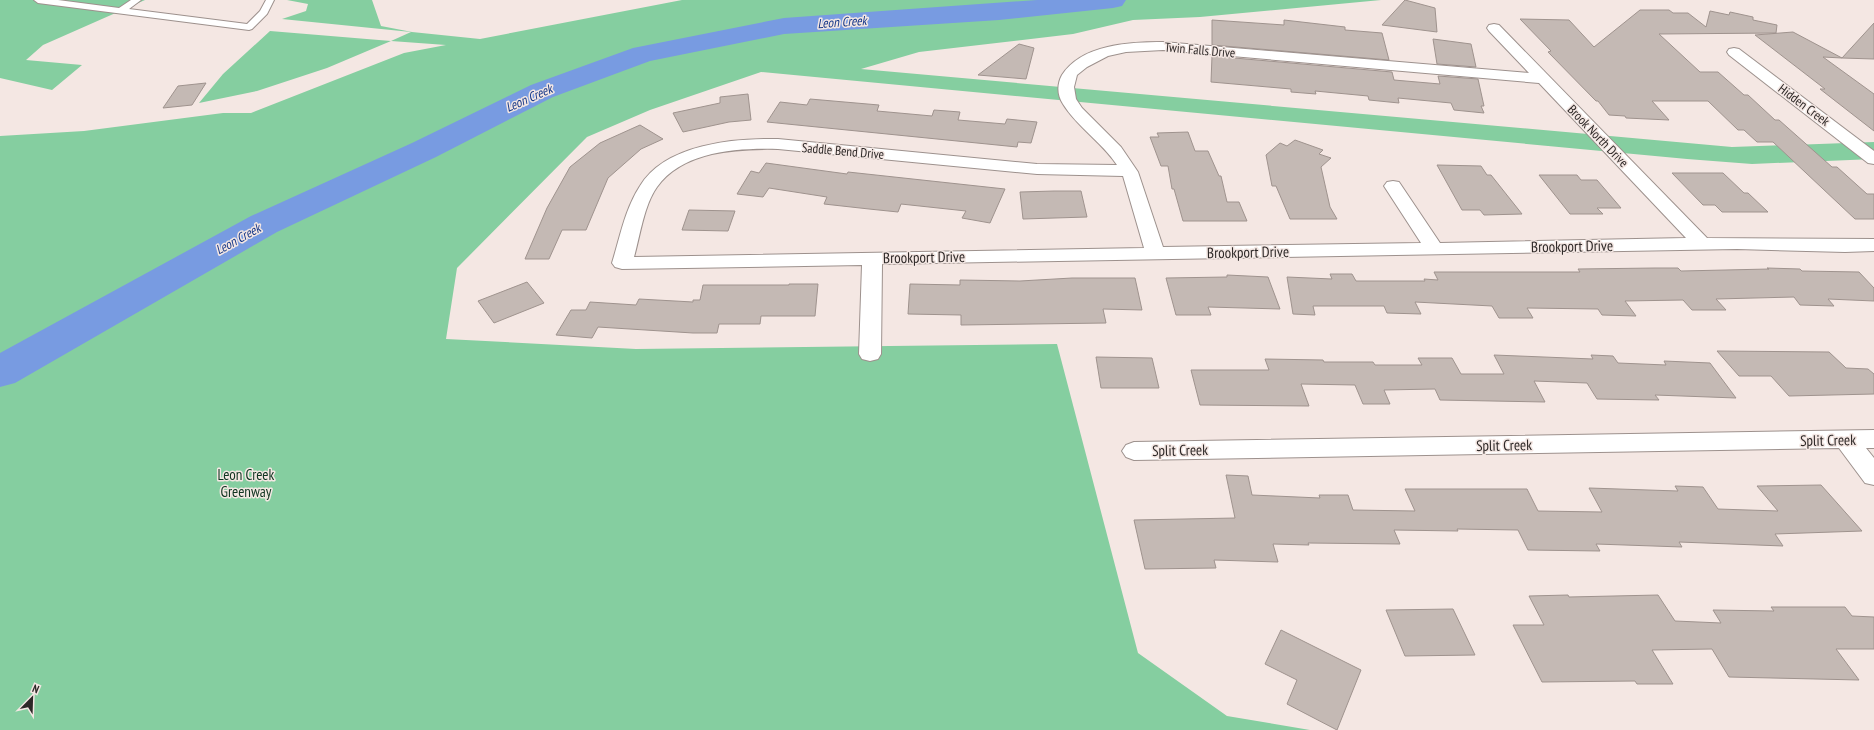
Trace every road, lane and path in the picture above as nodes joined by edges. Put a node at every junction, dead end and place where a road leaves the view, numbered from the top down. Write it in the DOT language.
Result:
graph roads {
  1 [pos="38,0"];
  2 [pos="137,0"];
  3 [pos="270,0"];
  4 [pos="120,11"];
  5 [pos="1494,28"];
  6 [pos="1734,52"];
  7 [pos="1543,79"];
  8 [pos="1874,159"];
  9 [pos="1129,170"];
  10 [pos="1394,186"];
  11 [pos="1702,244"];
  12 [pos="1874,245"];
  13 [pos="1434,248"];
  14 [pos="1155,253"];
  15 [pos="872,258"];
  16 [pos="622,263"];
  17 [pos="870,354"];
  18 [pos="1874,439"];
  19 [pos="1846,440"];
  20 [pos="1134,451"];
  21 [pos="1874,476"];
  1 -- 4 [label="lane"];
  2 -- 4 [label="lane"];
  3 -- 4 [label="lane"];
  5 -- 7 [label="street, Brook North Drive"];
  6 -- 8 [label="street, Hidden Creek"];
  7 -- 9 [label="street, Twin Falls Drive"];
  7 -- 11 [label="street, Brook North Drive"];
  9 -- 14 [label="street, Twin Falls Drive"];
  9 -- 16 [label="street, Saddle Bend Drive"];
  10 -- 13 [label="street"];
  11 -- 12 [label="street, Brookport Drive"];
  11 -- 13 [label="street, Brookport Drive"];
  13 -- 14 [label="street, Brookport Drive"];
  14 -- 15 [label="street, Brookport Drive"];
  15 -- 16 [label="street, Brookport Drive"];
  15 -- 17 [label="street"];
  18 -- 19 [label="street, Split Creek"];
  19 -- 20 [label="street, Split Creek"];
  19 -- 21 [label="street"];
}
